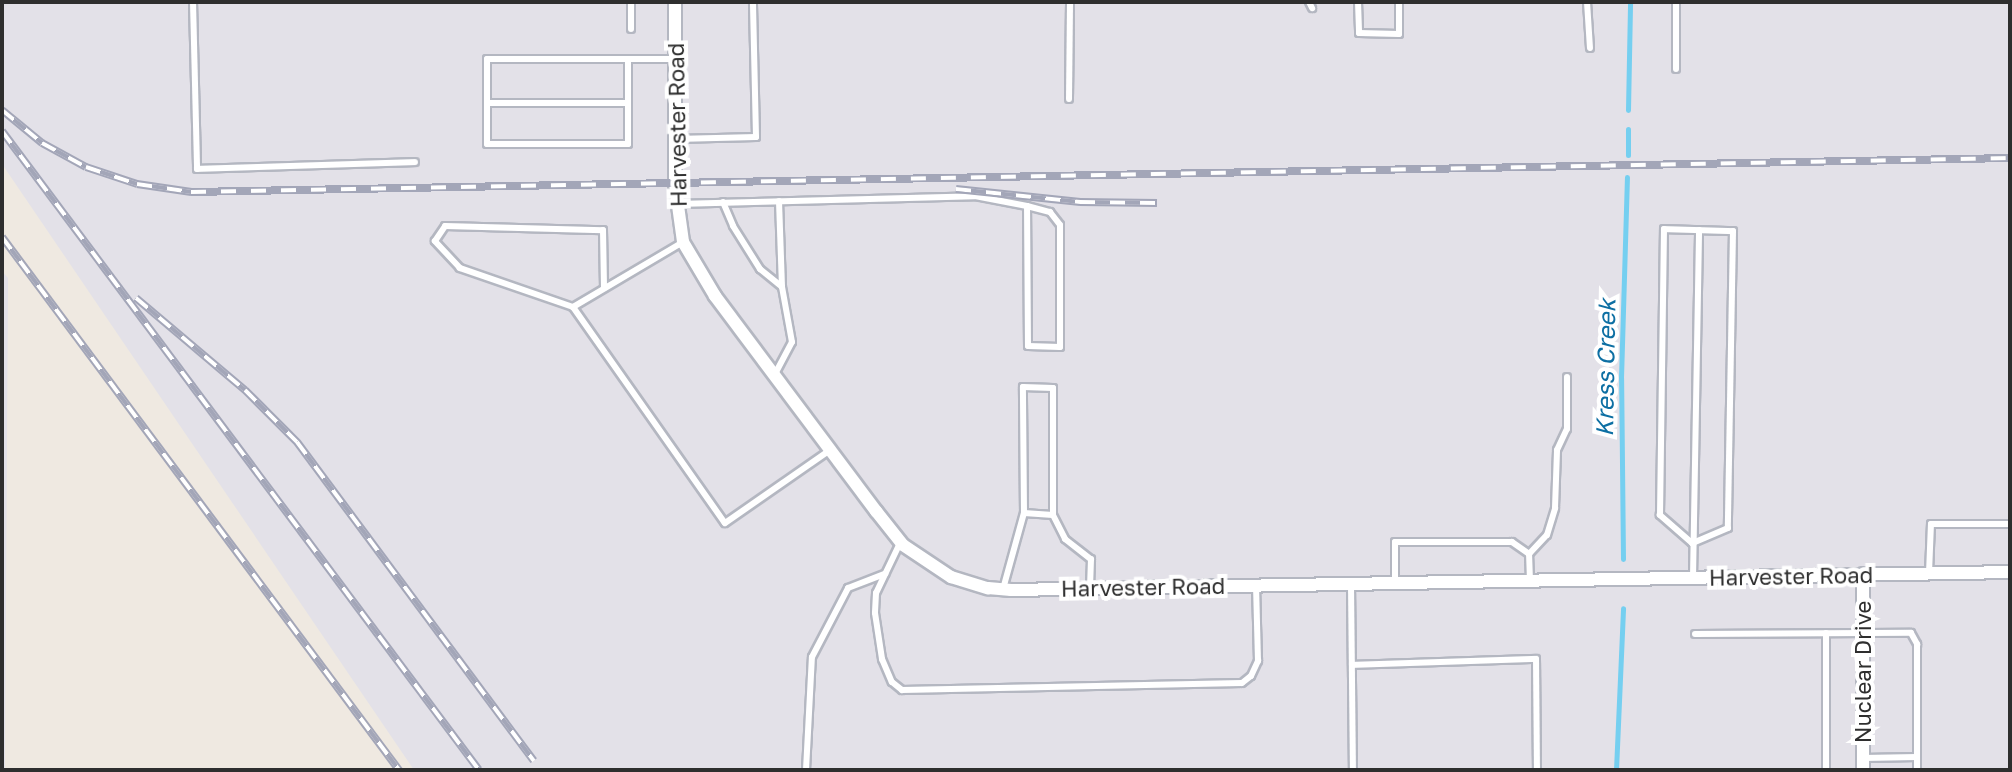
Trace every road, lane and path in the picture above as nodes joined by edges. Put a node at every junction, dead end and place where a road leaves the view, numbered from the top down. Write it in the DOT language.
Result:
graph roads {
  1 [pos="193,2"];
  2 [pos="631,2"];
  3 [pos="675,2"];
  4 [pos="753,2"];
  5 [pos="1070,2"];
  6 [pos="1358,2"];
  7 [pos="1399,2"];
  8 [pos="1587,2"];
  9 [pos="1676,2"];
  10 [pos="631,29"];
  11 [pos="1590,48"];
  12 [pos="628,59"];
  13 [pos="676,59"];
  14 [pos="1676,69"];
  15 [pos="1069,99"];
  16 [pos="487,103"];
  17 [pos="628,103"];
  18 [pos="676,139"];
  19 [pos="415,162"];
  20 [pos="779,201"];
  21 [pos="723,202"];
  22 [pos="677,204"];
  23 [pos="1027,206"];
  24 [pos="1699,230"];
  25 [pos="683,242"];
  26 [pos="782,287"];
  27 [pos="604,288"];
  28 [pos="573,307"];
  29 [pos="775,374"];
  30 [pos="1567,377"];
  31 [pos="830,450"];
  32 [pos="1024,513"];
  33 [pos="1053,515"];
  34 [pos="2010,524"];
  35 [pos="901,542"];
  36 [pos="1692,543"];
  37 [pos="1529,554"];
  38 [pos="2010,572"];
  39 [pos="1929,573"];
  40 [pos="885,574"];
  41 [pos="1863,574"];
  42 [pos="1693,578"];
  43 [pos="1530,581"];
  44 [pos="1395,583"];
  45 [pos="1351,584"];
  46 [pos="1256,585"];
  47 [pos="1090,588"];
  48 [pos="1003,589"];
  49 [pos="1863,632"];
  50 [pos="1826,633"];
  51 [pos="1695,634"];
  52 [pos="1352,665"];
  53 [pos="1917,757"];
  54 [pos="1863,764"];
  55 [pos="806,770"];
  56 [pos="1353,770"];
  57 [pos="1537,770"];
  58 [pos="1826,770"];
  59 [pos="1917,770"];
  1 -- 19 [label="lane"];
  2 -- 10 [label="lane"];
  3 -- 13 [label="street, Harvester Road"];
  4 -- 18 [label="lane"];
  5 -- 15 [label="lane"];
  6 -- 7 [label="lane"];
  8 -- 11 [label="lane"];
  9 -- 14 [label="lane"];
  12 -- 13 [label="lane"];
  12 -- 16 [label="lane"];
  12 -- 17 [label="lane"];
  13 -- 18 [label="street, Harvester Road"];
  16 -- 17 [label="lane"];
  16 -- 17 [label="lane"];
  18 -- 22 [label="street, Harvester Road"];
  20 -- 21 [label="lane"];
  20 -- 23 [label="lane"];
  20 -- 26 [label="lane"];
  21 -- 22 [label="lane"];
  21 -- 26 [label="lane"];
  22 -- 25 [label="street, Harvester Road"];
  23 -- 23 [label="lane"];
  24 -- 36 [label="lane"];
  24 -- 36 [label="lane"];
  24 -- 36 [label="lane"];
  25 -- 27 [label="lane"];
  25 -- 29 [label="street, Harvester Road"];
  26 -- 29 [label="lane"];
  27 -- 28 [label="lane"];
  27 -- 28 [label="lane"];
  28 -- 31 [label="lane"];
  29 -- 31 [label="street, Harvester Road"];
  30 -- 37 [label="lane"];
  31 -- 35 [label="street, Harvester Road"];
  32 -- 33 [label="lane"];
  32 -- 33 [label="lane"];
  32 -- 48 [label="lane"];
  33 -- 47 [label="lane"];
  34 -- 39 [label="lane"];
  35 -- 40 [label="lane"];
  35 -- 48 [label="street, Harvester Road"];
  36 -- 42 [label="lane"];
  37 -- 43 [label="lane"];
  37 -- 44 [label="lane"];
  38 -- 39 [label="street, Harvester Road"];
  39 -- 41 [label="street, Harvester Road"];
  40 -- 46 [label="lane"];
  40 -- 55 [label="lane"];
  41 -- 42 [label="street, Harvester Road"];
  41 -- 49 [label="street, Nuclear Drive"];
  42 -- 43 [label="street, Harvester Road"];
  43 -- 44 [label="street, Harvester Road"];
  44 -- 45 [label="street, Harvester Road"];
  45 -- 46 [label="street, Harvester Road"];
  45 -- 52 [label="lane"];
  46 -- 47 [label="street, Harvester Road"];
  47 -- 48 [label="street, Harvester Road"];
  49 -- 50 [label="lane"];
  49 -- 53 [label="lane"];
  49 -- 54 [label="street, Nuclear Drive"];
  50 -- 51 [label="lane"];
  50 -- 58 [label="lane"];
  52 -- 56 [label="lane"];
  52 -- 57 [label="lane"];
  53 -- 54 [label="lane"];
  53 -- 59 [label="lane"];
}
